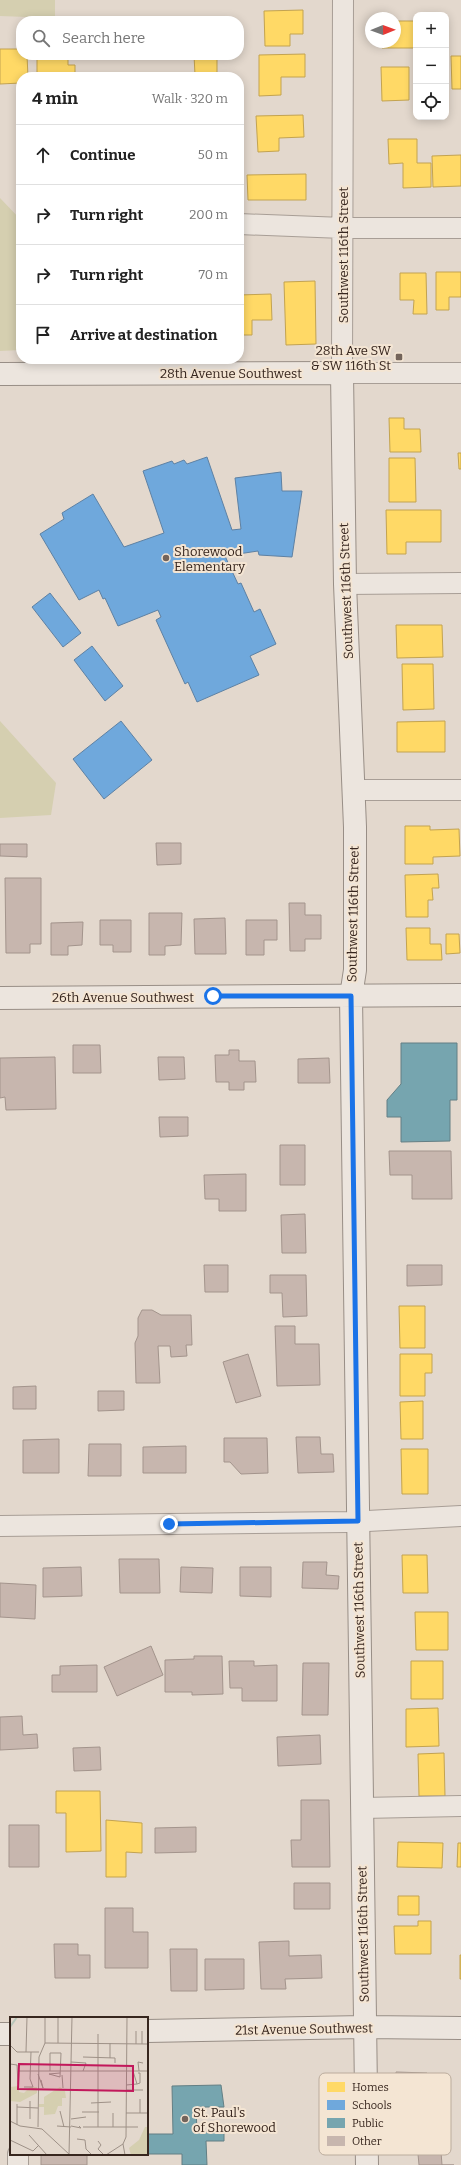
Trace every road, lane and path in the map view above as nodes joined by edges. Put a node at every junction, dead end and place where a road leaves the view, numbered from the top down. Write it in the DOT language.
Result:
graph roads {
  1 [pos="343,0"];
  2 [pos="244,224"];
  3 [pos="342,228"];
  4 [pos="461,228"];
  5 [pos="342,373"];
  6 [pos="461,373"];
  7 [pos="0,374"];
  8 [pos="461,583"];
  9 [pos="345,584"];
  10 [pos="354,790"];
  11 [pos="461,790"];
  12 [pos="461,995"];
  13 [pos="351,996"];
  14 [pos="0,998"];
  15 [pos="461,1516"];
  16 [pos="358,1521"];
  17 [pos="0,1526"];
  18 [pos="461,1806"];
  19 [pos="362,1808"];
  20 [pos="364,2027"];
  21 [pos="461,2028"];
  22 [pos="148,2031"];
  23 [pos="365,2073"];
  24 [pos="366,2155"];
  25 [pos="366,2165"];
  1 -- 3 [label="street, Southwest 116th Street"];
  2 -- 3 [label="street"];
  3 -- 4 [label="street"];
  3 -- 5 [label="street, Southwest 116th Street"];
  5 -- 6 [label="street, 28th Avenue Southwest"];
  5 -- 7 [label="street, 28th Avenue Southwest"];
  5 -- 9 [label="street, Southwest 116th Street"];
  8 -- 9 [label="street"];
  9 -- 10 [label="street, Southwest 116th Street"];
  10 -- 11 [label="street"];
  10 -- 13 [label="street, Southwest 116th Street"];
  12 -- 13 [label="street, 26th Avenue Southwest"];
  13 -- 14 [label="street, 26th Avenue Southwest"];
  13 -- 16 [label="street, Southwest 116th Street"];
  15 -- 16 [label="street"];
  16 -- 17 [label="street"];
  16 -- 19 [label="street, Southwest 116th Street"];
  18 -- 19 [label="street"];
  19 -- 20 [label="street, Southwest 116th Street"];
  20 -- 21 [label="street, 21st Avenue Southwest"];
  20 -- 22 [label="street, 21st Avenue Southwest"];
  20 -- 23 [label="street, Southwest 116th Street"];
  24 -- 25 [label="street, Southwest 116th Street"];
}
